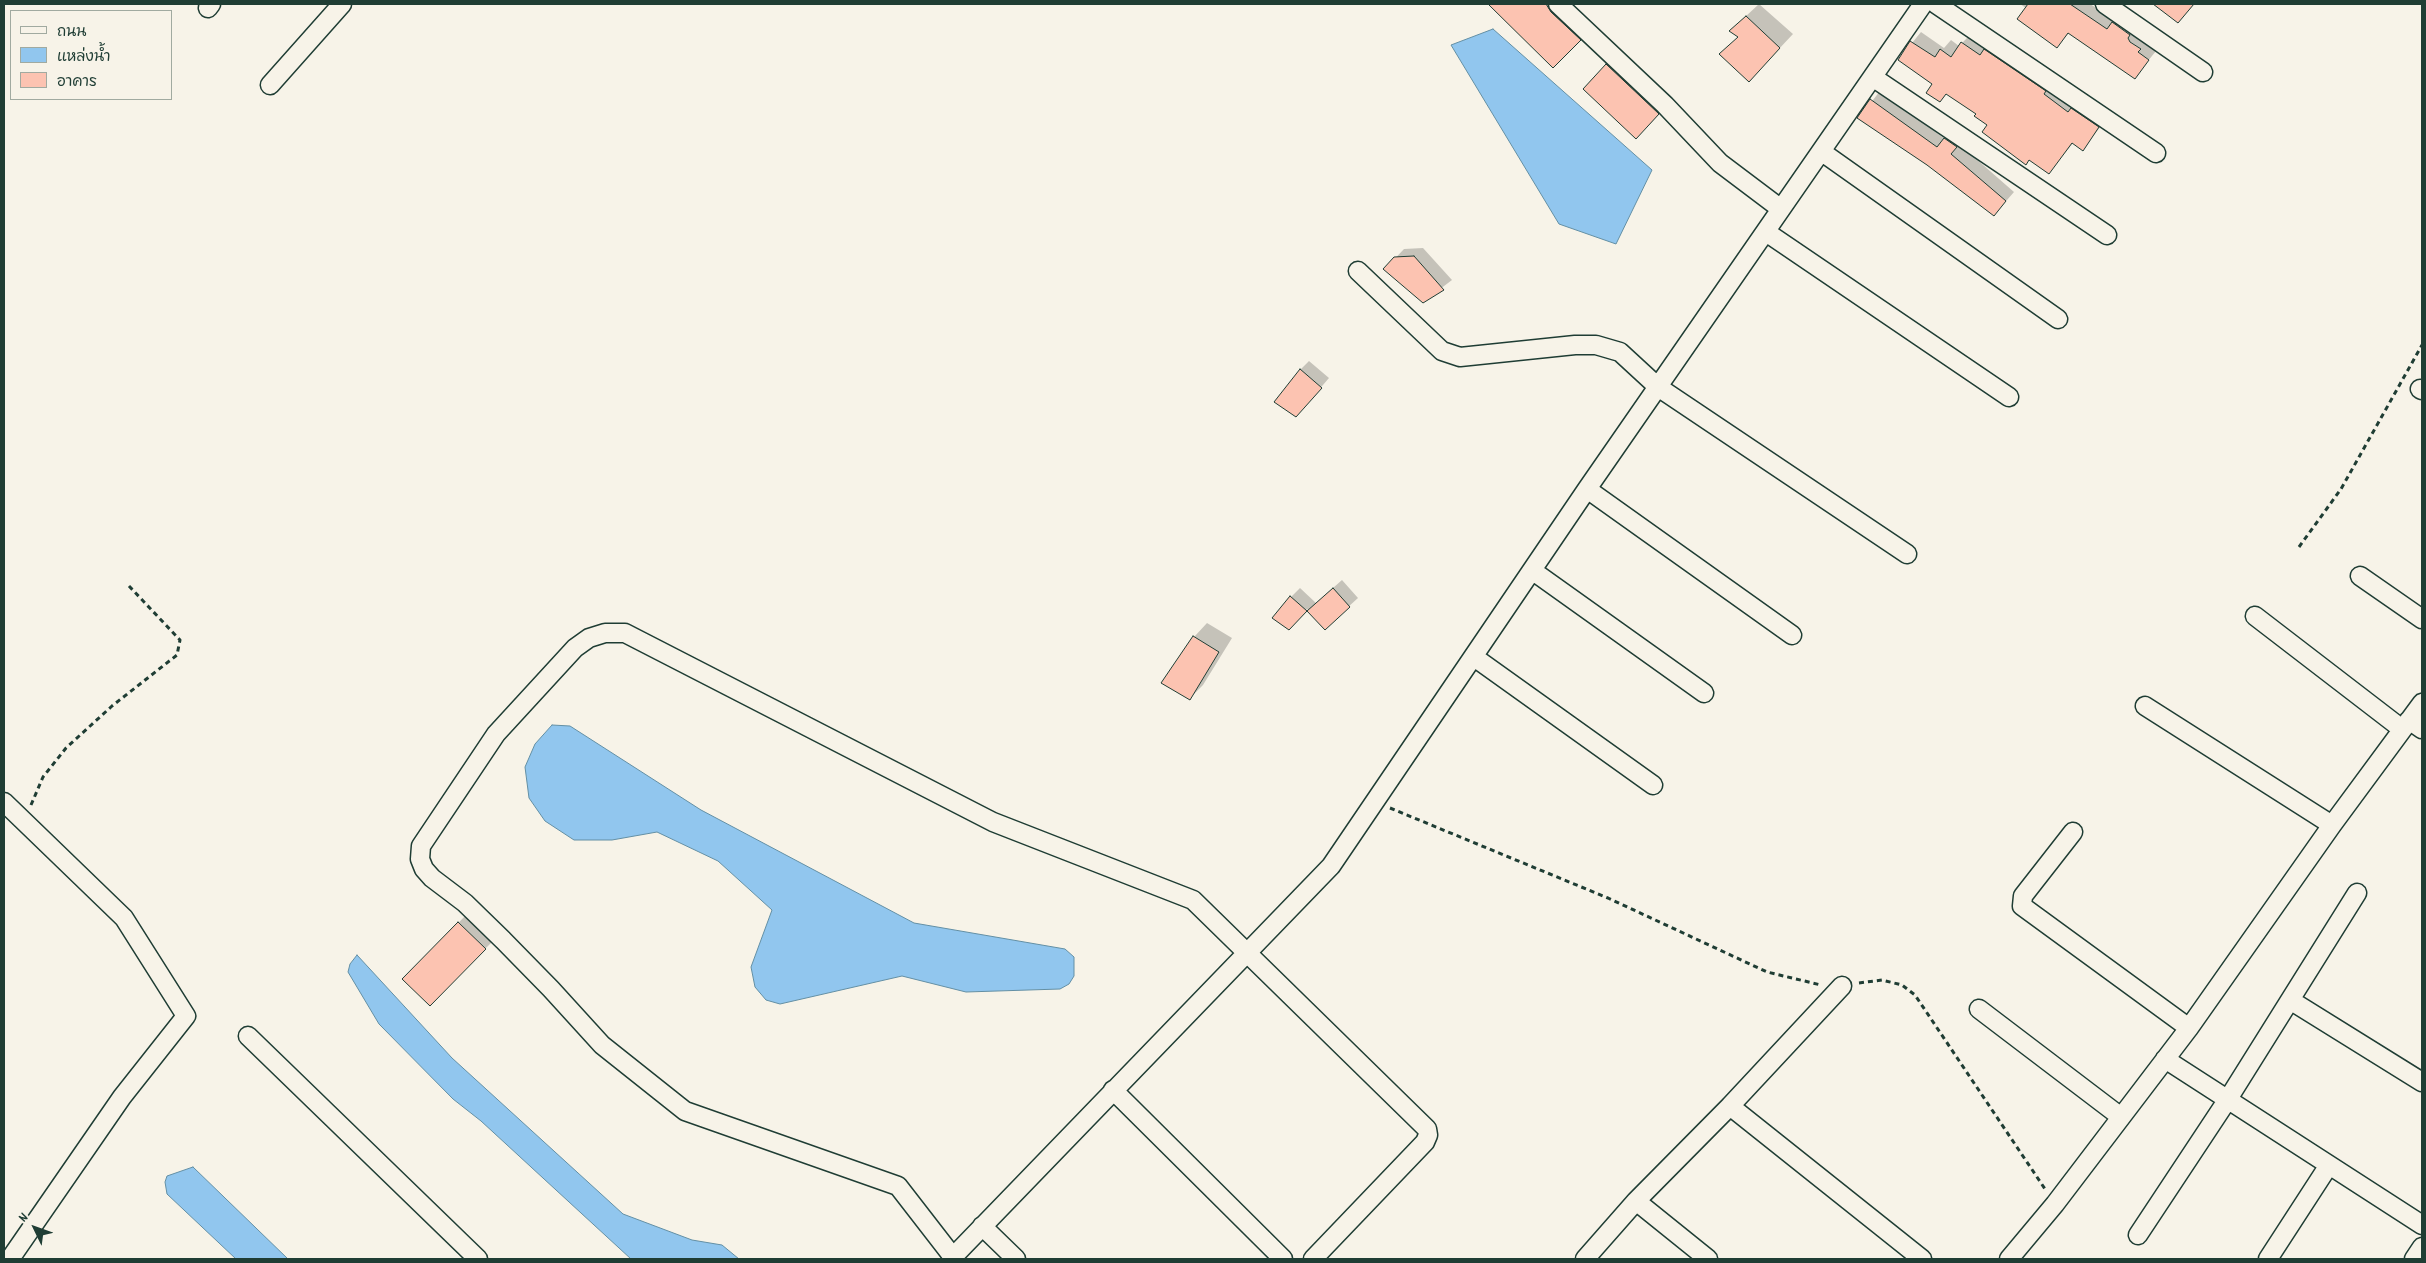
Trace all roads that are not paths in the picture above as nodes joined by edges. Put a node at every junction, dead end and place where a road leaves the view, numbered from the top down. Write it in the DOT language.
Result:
graph roads {
  1 [pos="342,4"];
  2 [pos="1558,4"];
  3 [pos="1923,4"];
  4 [pos="1936,4"];
  5 [pos="2105,4"];
  6 [pos="2203,72"];
  7 [pos="1874,78"];
  8 [pos="270,85"];
  9 [pos="1822,152"];
  10 [pos="2156,153"];
  11 [pos="1781,209"];
  12 [pos="1766,232"];
  13 [pos="2107,235"];
  14 [pos="1358,271"];
  15 [pos="2058,319"];
  16 [pos="1658,387"];
  17 [pos="2009,397"];
  18 [pos="1587,489"];
  19 [pos="1907,554"];
  20 [pos="1533,571"];
  21 [pos="2360,576"];
  22 [pos="2255,616"];
  23 [pos="2422,619"];
  24 [pos="1792,635"];
  25 [pos="1474,657"];
  26 [pos="1704,693"];
  27 [pos="2422,703"];
  28 [pos="2146,706"];
  29 [pos="2411,726"];
  30 [pos="1653,785"];
  31 [pos="4,802"];
  32 [pos="2332,825"];
  33 [pos="2072,832"];
  34 [pos="2357,893"];
  35 [pos="1246,952"];
  36 [pos="1842,986"];
  37 [pos="2290,1000"];
  38 [pos="1979,1009"];
  39 [pos="2189,1028"];
  40 [pos="248,1036"];
  41 [pos="2165,1059"];
  42 [pos="2422,1082"];
  43 [pos="1113,1090"];
  44 [pos="2228,1099"];
  45 [pos="1730,1106"];
  46 [pos="2121,1117"];
  47 [pos="2329,1165"];
  48 [pos="1636,1201"];
  49 [pos="2422,1225"];
  50 [pos="982,1226"];
  51 [pos="2138,1234"];
  52 [pos="2422,1247"];
  53 [pos="952,1258"];
  54 [pos="10,1259"];
  55 [pos="478,1259"];
  56 [pos="1016,1259"];
  57 [pos="1283,1259"];
  58 [pos="1313,1259"];
  59 [pos="1585,1259"];
  60 [pos="1708,1259"];
  61 [pos="1922,1259"];
  62 [pos="2009,1259"];
  63 [pos="2268,1259"];
  64 [pos="2414,1259"];
  1 -- 8 [label="street"];
  2 -- 11 [label="street"];
  3 -- 7 [label="street"];
  4 -- 10 [label="street"];
  5 -- 6 [label="street"];
  7 -- 9 [label="street"];
  7 -- 13 [label="street"];
  9 -- 11 [label="street"];
  9 -- 15 [label="street"];
  11 -- 12 [label="street"];
  12 -- 16 [label="street"];
  12 -- 17 [label="street"];
  14 -- 16 [label="street"];
  16 -- 18 [label="street"];
  16 -- 19 [label="street"];
  18 -- 20 [label="street"];
  18 -- 24 [label="street"];
  20 -- 25 [label="street"];
  20 -- 26 [label="street"];
  21 -- 23 [label="street"];
  22 -- 29 [label="street"];
  25 -- 30 [label="street"];
  25 -- 35 [label="street"];
  27 -- 29 [label="street"];
  28 -- 32 [label="street"];
  29 -- 32 [label="street"];
  31 -- 54 [label="street"];
  32 -- 39 [label="street"];
  33 -- 39 [label="street"];
  34 -- 37 [label="street"];
  35 -- 43 [label="street"];
  35 -- 53 [label="street"];
  35 -- 58 [label="street"];
  36 -- 45 [label="street"];
  37 -- 42 [label="street"];
  37 -- 44 [label="street"];
  38 -- 46 [label="street"];
  39 -- 41 [label="street"];
  40 -- 55 [label="street"];
  41 -- 44 [label="street"];
  41 -- 46 [label="street"];
  43 -- 50 [label="street"];
  43 -- 57 [label="street"];
  44 -- 47 [label="street"];
  44 -- 51 [label="street"];
  45 -- 48 [label="street"];
  45 -- 61 [label="street"];
  46 -- 62 [label="street"];
  47 -- 49 [label="street"];
  47 -- 63 [label="street"];
  48 -- 59 [label="street"];
  48 -- 60 [label="street"];
  50 -- 53 [label="street"];
  50 -- 56 [label="street"];
  52 -- 64 [label="street"];
}
